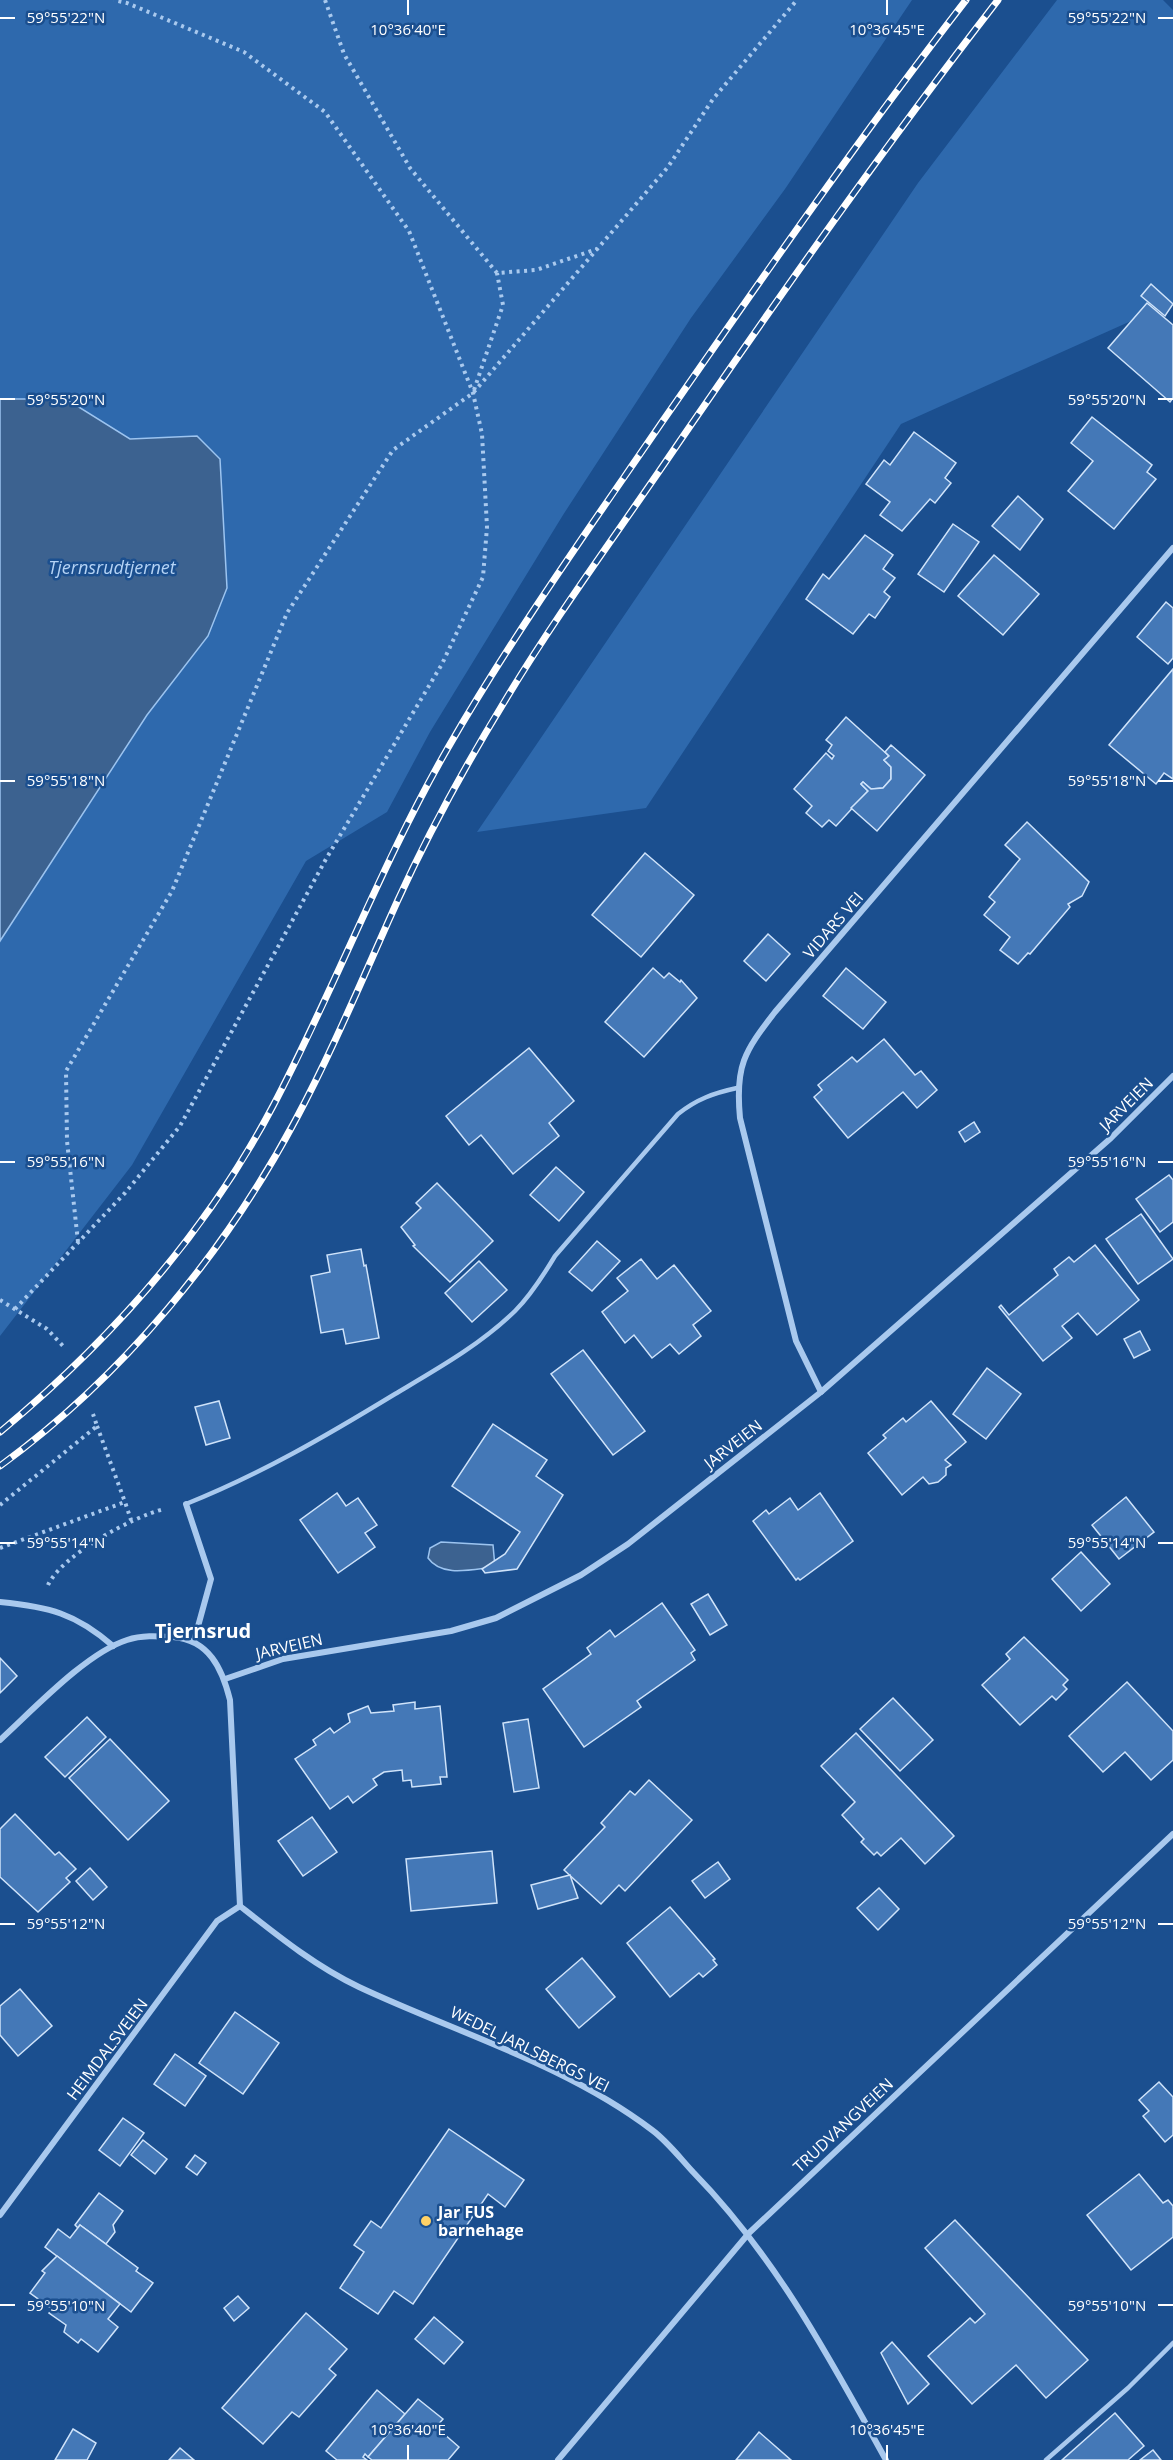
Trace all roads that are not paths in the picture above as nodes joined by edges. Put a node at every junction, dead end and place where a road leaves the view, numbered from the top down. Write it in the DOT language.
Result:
graph roads {
  1 [pos="1173,548"];
  2 [pos="1173,1076"];
  3 [pos="737,1088"];
  4 [pos="821,1392"];
  5 [pos="186,1504"];
  6 [pos="0,1602"];
  7 [pos="195,1641"];
  8 [pos="112,1646"];
  9 [pos="225,1679"];
  10 [pos="0,1740"];
  11 [pos="1173,1834"];
  12 [pos="240,1906"];
  13 [pos="0,2215"];
  14 [pos="749,2233"];
  15 [pos="1173,2343"];
  16 [pos="558,2460"];
  17 [pos="886,2460"];
  18 [pos="1046,2460"];
  1 -- 3 [label="street, VIDARS VEI"];
  2 -- 4 [label="street, JARVEIEN"];
  3 -- 4 [label="street, VIDARS VEI"];
  3 -- 5 [label="lane"];
  4 -- 9 [label="street, JARVEIEN"];
  5 -- 7 [label="street"];
  6 -- 8 [label="street"];
  7 -- 8 [label="street"];
  7 -- 9 [label="street"];
  8 -- 10 [label="street"];
  9 -- 12 [label="street"];
  11 -- 14 [label="street, TRUDVANGVEIEN"];
  12 -- 13 [label="street, HEIMDALSVEIEN"];
  12 -- 14 [label="street, WEDEL JARLSBERGS VEI"];
  14 -- 16 [label="street, TRUDVANGVEIEN"];
  14 -- 17 [label="street, WEDEL JARLSBERGS VEI"];
  15 -- 18 [label="lane"];
}
